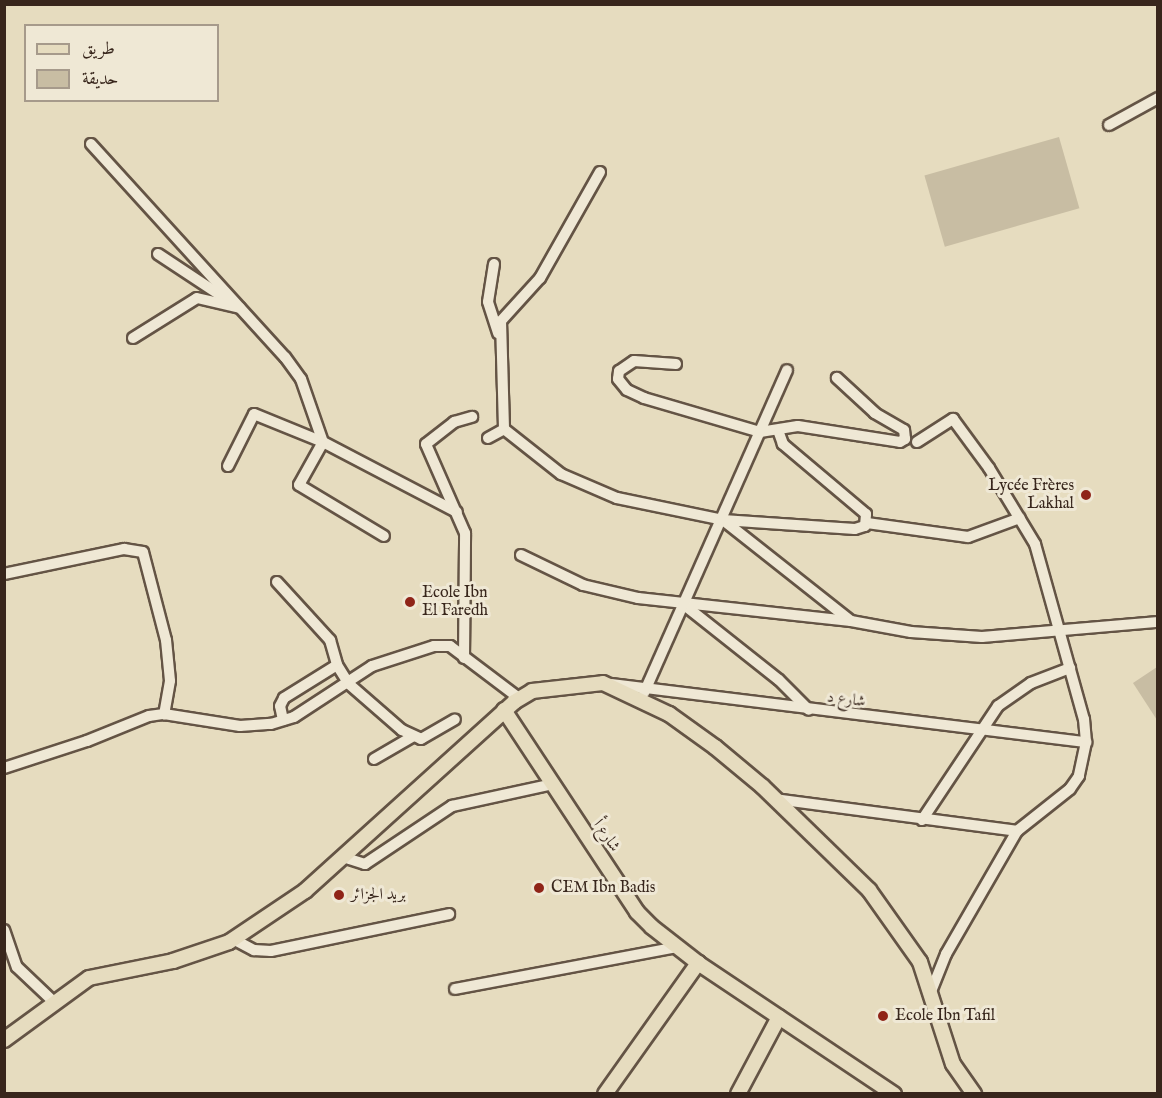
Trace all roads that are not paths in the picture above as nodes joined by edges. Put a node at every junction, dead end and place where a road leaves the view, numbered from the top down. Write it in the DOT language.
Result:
graph roads {
  1 [pos="1158,98"];
  2 [pos="1109,125"];
  3 [pos="91,144"];
  4 [pos="600,171"];
  5 [pos="158,254"];
  6 [pos="494,264"];
  7 [pos="241,309"];
  8 [pos="499,334"];
  9 [pos="133,338"];
  10 [pos="676,364"];
  11 [pos="787,370"];
  12 [pos="837,378"];
  13 [pos="472,417"];
  14 [pos="504,429"];
  15 [pos="778,430"];
  16 [pos="760,432"];
  17 [pos="488,438"];
  18 [pos="323,442"];
  19 [pos="917,442"];
  20 [pos="228,466"];
  21 [pos="457,512"];
  22 [pos="1020,518"];
  23 [pos="723,520"];
  24 [pos="867,523"];
  25 [pos="384,536"];
  26 [pos="521,555"];
  27 [pos="4,574"];
  28 [pos="277,582"];
  29 [pos="682,603"];
  30 [pos="851,621"];
  31 [pos="1158,621"];
  32 [pos="1060,632"];
  33 [pos="464,658"];
  34 [pos="337,665"];
  35 [pos="1070,669"];
  36 [pos="349,684"];
  37 [pos="644,694"];
  38 [pos="520,699"];
  39 [pos="504,710"];
  40 [pos="809,710"];
  41 [pos="164,714"];
  42 [pos="455,719"];
  43 [pos="283,720"];
  44 [pos="980,730"];
  45 [pos="412,737"];
  46 [pos="1086,742"];
  47 [pos="374,759"];
  48 [pos="4,768"];
  49 [pos="553,784"];
  50 [pos="775,799"];
  51 [pos="922,820"];
  52 [pos="1017,831"];
  53 [pos="343,857"];
  54 [pos="449,914"];
  55 [pos="4,930"];
  56 [pos="233,939"];
  57 [pos="677,947"];
  58 [pos="698,963"];
  59 [pos="455,989"];
  60 [pos="930,994"];
  61 [pos="54,1002"];
  62 [pos="779,1017"];
  63 [pos="4,1041"];
  64 [pos="605,1094"];
  65 [pos="738,1094"];
  66 [pos="894,1094"];
  67 [pos="974,1094"];
  1 -- 2 [label="street"];
  3 -- 7 [label="street"];
  4 -- 8 [label="street"];
  5 -- 7 [label="street"];
  6 -- 8 [label="street"];
  7 -- 9 [label="street"];
  7 -- 18 [label="street"];
  8 -- 14 [label="street"];
  10 -- 16 [label="street"];
  11 -- 16 [label="street"];
  12 -- 15 [label="street"];
  13 -- 21 [label="street"];
  14 -- 17 [label="street"];
  14 -- 23 [label="street"];
  15 -- 16 [label="street"];
  15 -- 24 [label="street"];
  16 -- 23 [label="street"];
  18 -- 20 [label="street"];
  18 -- 21 [label="street"];
  18 -- 25 [label="street"];
  19 -- 22 [label="street"];
  21 -- 33 [label="street"];
  22 -- 24 [label="street"];
  22 -- 32 [label="street"];
  23 -- 24 [label="street"];
  23 -- 29 [label="street"];
  23 -- 30 [label="street"];
  26 -- 29 [label="street"];
  27 -- 41 [label="street"];
  28 -- 34 [label="street"];
  29 -- 30 [label="street"];
  29 -- 37 [label="street"];
  29 -- 40 [label="street"];
  30 -- 32 [label="street"];
  31 -- 32 [label="street"];
  32 -- 35 [label="street"];
  33 -- 36 [label="street"];
  33 -- 38 [label="street"];
  34 -- 36 [label="street"];
  34 -- 43 [label="street"];
  35 -- 44 [label="street"];
  35 -- 46 [label="street"];
  36 -- 43 [label="street"];
  36 -- 45 [label="street"];
  37 -- 38 [label="main road"];
  37 -- 40 [label="street, شارع د"];
  37 -- 50 [label="main road"];
  38 -- 39 [label="main road"];
  39 -- 49 [label="main road, شارع أ"];
  39 -- 53 [label="main road"];
  40 -- 44 [label="street, شارع د"];
  41 -- 43 [label="street"];
  41 -- 48 [label="street"];
  42 -- 45 [label="street"];
  44 -- 46 [label="street, شارع د"];
  44 -- 51 [label="street"];
  45 -- 47 [label="street"];
  46 -- 52 [label="street"];
  49 -- 53 [label="street"];
  49 -- 57 [label="main road, شارع أ"];
  50 -- 51 [label="street"];
  50 -- 60 [label="main road"];
  51 -- 52 [label="street"];
  52 -- 60 [label="street"];
  53 -- 56 [label="main road"];
  54 -- 56 [label="street"];
  55 -- 61 [label="street"];
  56 -- 61 [label="main road"];
  57 -- 58 [label="main road, شارع أ"];
  57 -- 59 [label="street"];
  58 -- 62 [label="main road, شارع أ"];
  58 -- 64 [label="main road"];
  60 -- 67 [label="main road"];
  61 -- 63 [label="main road"];
  62 -- 65 [label="main road"];
  62 -- 66 [label="main road, شارع أ"];
}
